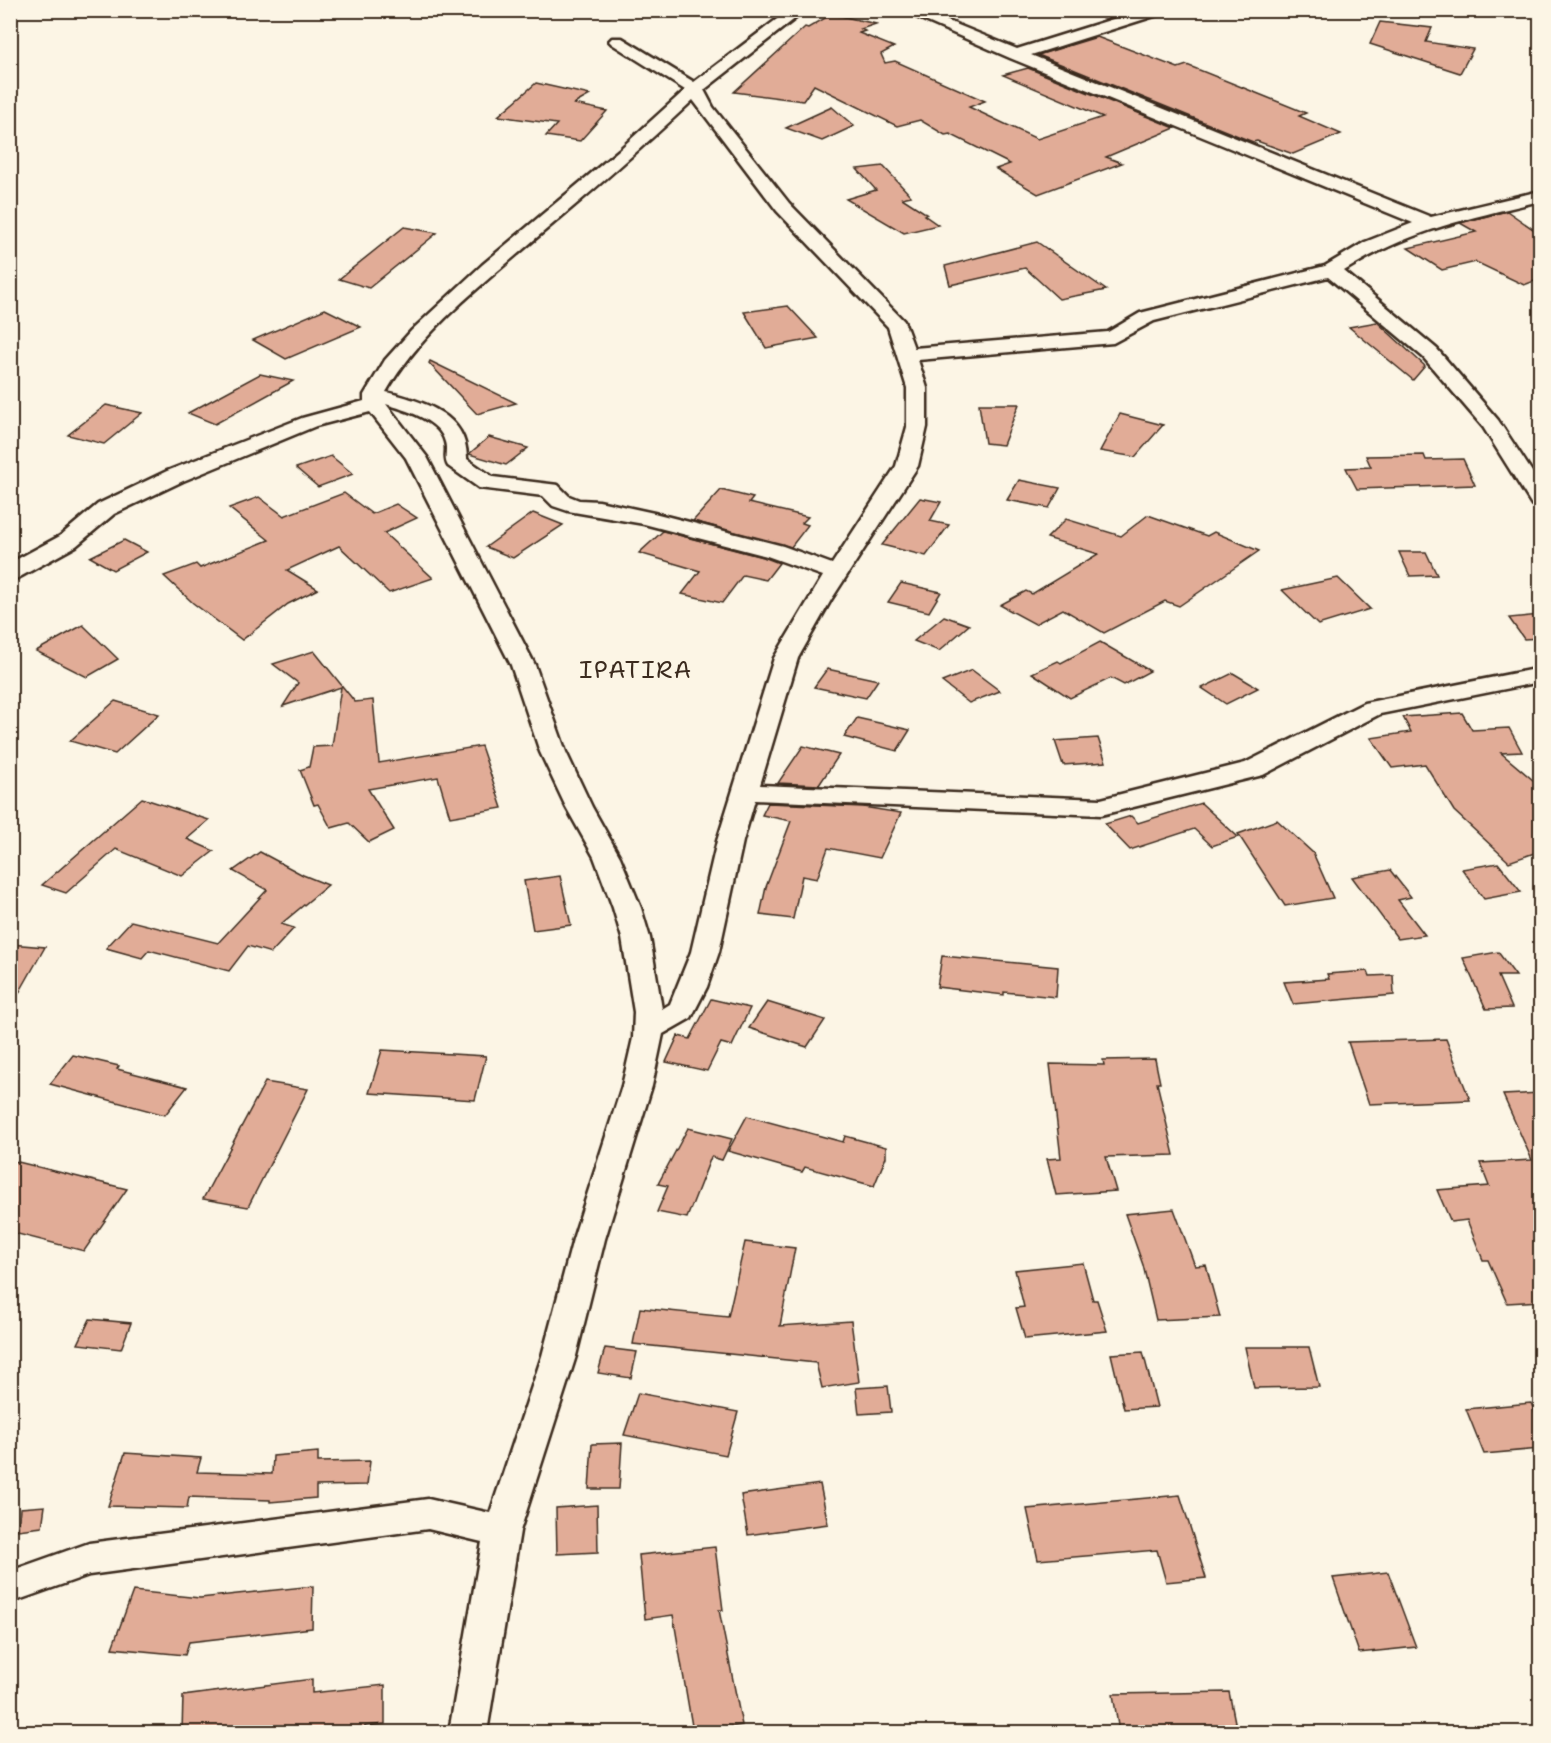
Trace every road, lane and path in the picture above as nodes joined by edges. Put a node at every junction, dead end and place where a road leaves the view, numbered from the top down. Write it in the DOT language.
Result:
graph roads {
  1 [pos="799,10"];
  2 [pos="906,10"];
  3 [pos="1160,10"];
  4 [pos="617,41"];
  5 [pos="1016,55"];
  6 [pos="695,90"];
  7 [pos="1540,196"];
  8 [pos="1430,223"];
  9 [pos="1332,270"];
  10 [pos="906,355"];
  11 [pos="375,399"];
  12 [pos="1540,501"];
  13 [pos="10,573"];
  14 [pos="836,573"];
  15 [pos="1539,678"];
  16 [pos="744,792"];
  17 [pos="648,1020"];
  18 [pos="502,1531"];
  19 [pos="10,1587"];
  20 [pos="468,1732"];
  1 -- 6 [label="street"];
  2 -- 5 [label="street"];
  3 -- 5 [label="street"];
  4 -- 6 [label="street"];
  5 -- 8 [label="street"];
  6 -- 10 [label="street"];
  6 -- 11 [label="street"];
  7 -- 8 [label="street"];
  8 -- 9 [label="street"];
  9 -- 10 [label="street"];
  9 -- 12 [label="street"];
  10 -- 14 [label="street"];
  11 -- 13 [label="street"];
  11 -- 14 [label="street"];
  11 -- 17 [label="street"];
  14 -- 16 [label="street"];
  15 -- 16 [label="street"];
  16 -- 17 [label="street"];
  17 -- 18 [label="street"];
  18 -- 19 [label="street"];
  18 -- 20 [label="street"];
}
